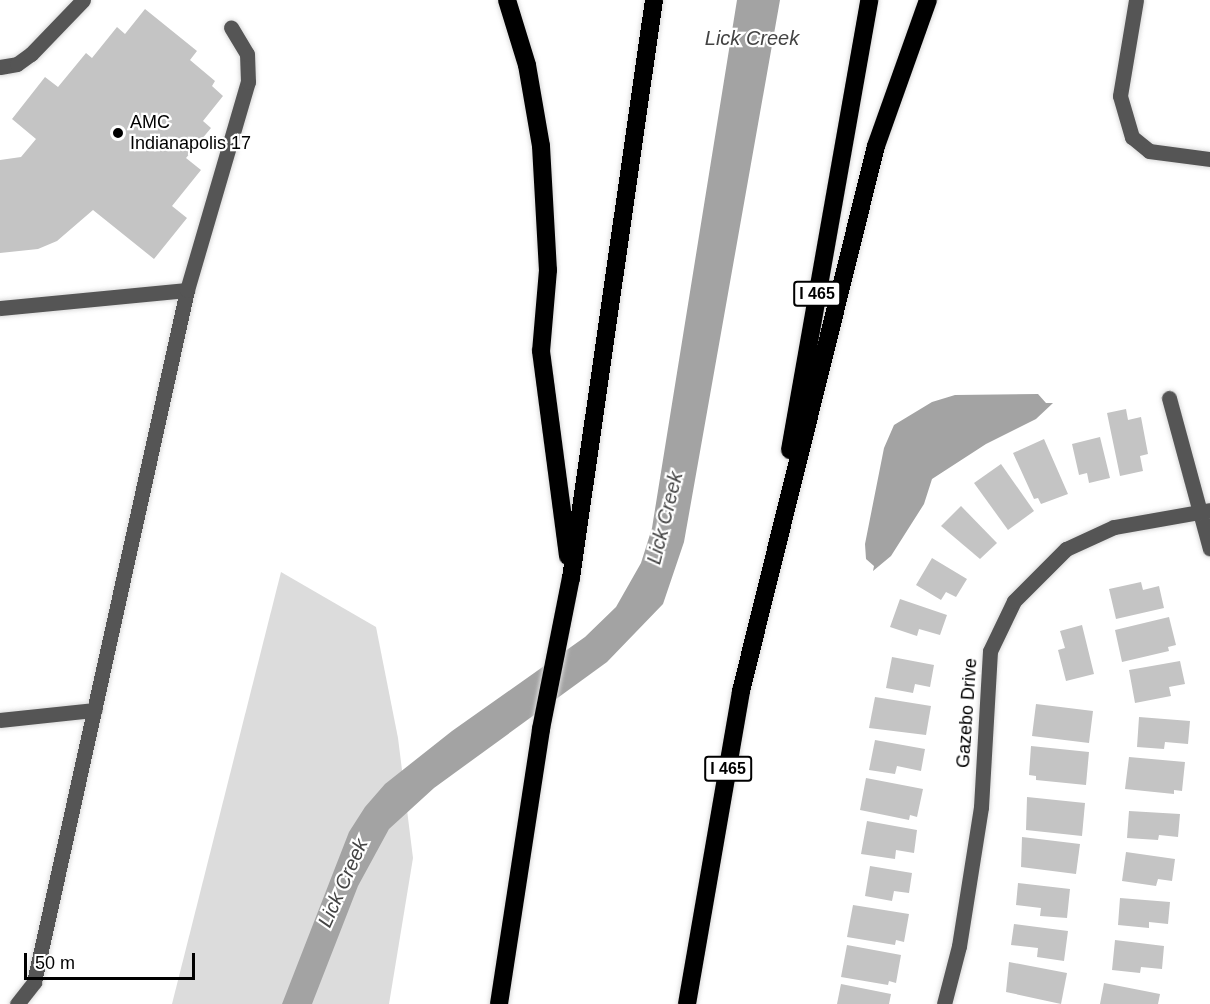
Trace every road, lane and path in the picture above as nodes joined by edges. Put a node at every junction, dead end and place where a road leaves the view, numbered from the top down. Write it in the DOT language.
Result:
graph roads {
  1 [pos="83,0"];
  2 [pos="507,0"];
  3 [pos="654,0"];
  4 [pos="869,0"];
  5 [pos="928,0"];
  6 [pos="1136,0"];
  7 [pos="231,27"];
  8 [pos="0,67"];
  9 [pos="1210,159"];
  10 [pos="187,290"];
  11 [pos="0,308"];
  12 [pos="1169,399"];
  13 [pos="1204,512"];
  14 [pos="1210,549"];
  15 [pos="571,578"];
  16 [pos="767,588"];
  17 [pos="94,711"];
  18 [pos="0,720"];
  19 [pos="17,1004"];
  20 [pos="499,1004"];
  21 [pos="687,1004"];
  22 [pos="944,1004"];
  1 -- 8 [label="street"];
  2 -- 15 [label="highway"];
  3 -- 15 [label="highway"];
  4 -- 16 [label="highway, I 465"];
  5 -- 16 [label="highway"];
  6 -- 9 [label="street"];
  7 -- 10 [label="street"];
  10 -- 11 [label="street"];
  10 -- 17 [label="street"];
  12 -- 13 [label="street"];
  13 -- 14 [label="street"];
  13 -- 22 [label="street, Gazebo Drive"];
  15 -- 20 [label="highway"];
  16 -- 21 [label="highway, I 465"];
  17 -- 18 [label="street"];
  17 -- 19 [label="street"];
}
